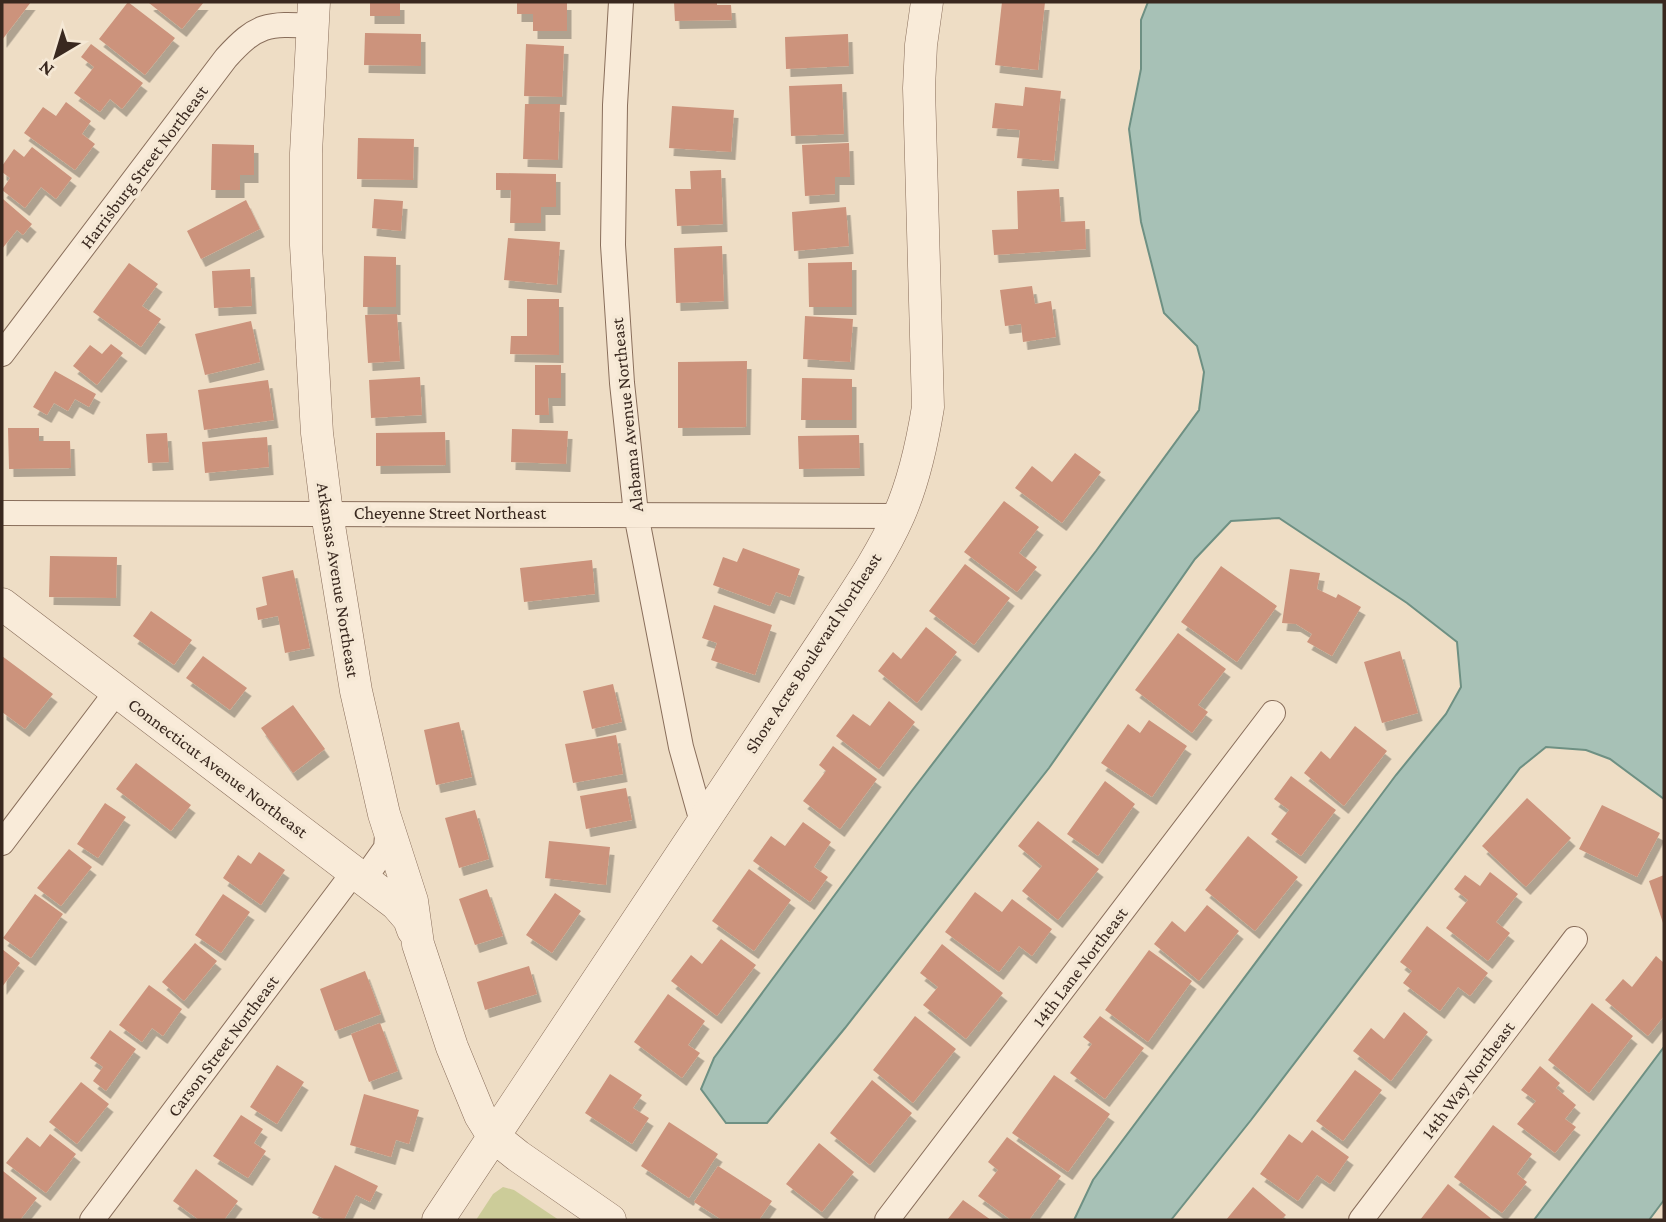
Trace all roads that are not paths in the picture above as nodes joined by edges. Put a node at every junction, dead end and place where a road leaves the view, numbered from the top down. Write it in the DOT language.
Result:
graph roads {
  1 [pos="621,2"];
  2 [pos="928,2"];
  3 [pos="313,14"];
  4 [pos="2,354"];
  5 [pos="2,513"];
  6 [pos="327,513"];
  7 [pos="636,514"];
  8 [pos="898,516"];
  9 [pos="2,604"];
  10 [pos="117,691"];
  11 [pos="1273,713"];
  12 [pos="702,822"];
  13 [pos="387,823"];
  14 [pos="2,843"];
  15 [pos="359,876"];
  16 [pos="1575,939"];
  17 [pos="418,944"];
  18 [pos="494,1136"];
  19 [pos="92,1220"];
  20 [pos="438,1220"];
  21 [pos="610,1220"];
  22 [pos="887,1220"];
  23 [pos="1361,1220"];
  1 -- 7 [label="street, Alabama Avenue Northeast"];
  2 -- 8 [label="street, Shore Acres Boulevard Northeast"];
  3 -- 4 [label="street, Harrisburg Street Northeast"];
  3 -- 6 [label="street, Arkansas Avenue Northeast"];
  5 -- 6 [label="street, Cheyenne Street Northeast"];
  6 -- 7 [label="street, Cheyenne Street Northeast"];
  6 -- 13 [label="street, Arkansas Avenue Northeast"];
  7 -- 8 [label="street, Cheyenne Street Northeast"];
  7 -- 12 [label="street, Alabama Avenue Northeast"];
  8 -- 12 [label="street, Shore Acres Boulevard Northeast"];
  9 -- 10 [label="street, Connecticut Avenue Northeast"];
  10 -- 14 [label="street"];
  10 -- 15 [label="street, Connecticut Avenue Northeast"];
  11 -- 22 [label="street, 14th Lane Northeast"];
  12 -- 18 [label="street, Shore Acres Boulevard Northeast"];
  13 -- 15 [label="street, Carson Street Northeast"];
  13 -- 17 [label="street, Arkansas Avenue Northeast"];
  15 -- 17 [label="street, Connecticut Avenue Northeast"];
  15 -- 19 [label="street, Carson Street Northeast"];
  16 -- 23 [label="street, 14th Way Northeast"];
  17 -- 18 [label="street, Arkansas Avenue Northeast"];
  18 -- 20 [label="street, Shore Acres Boulevard Northeast"];
  18 -- 21 [label="street"];
}
